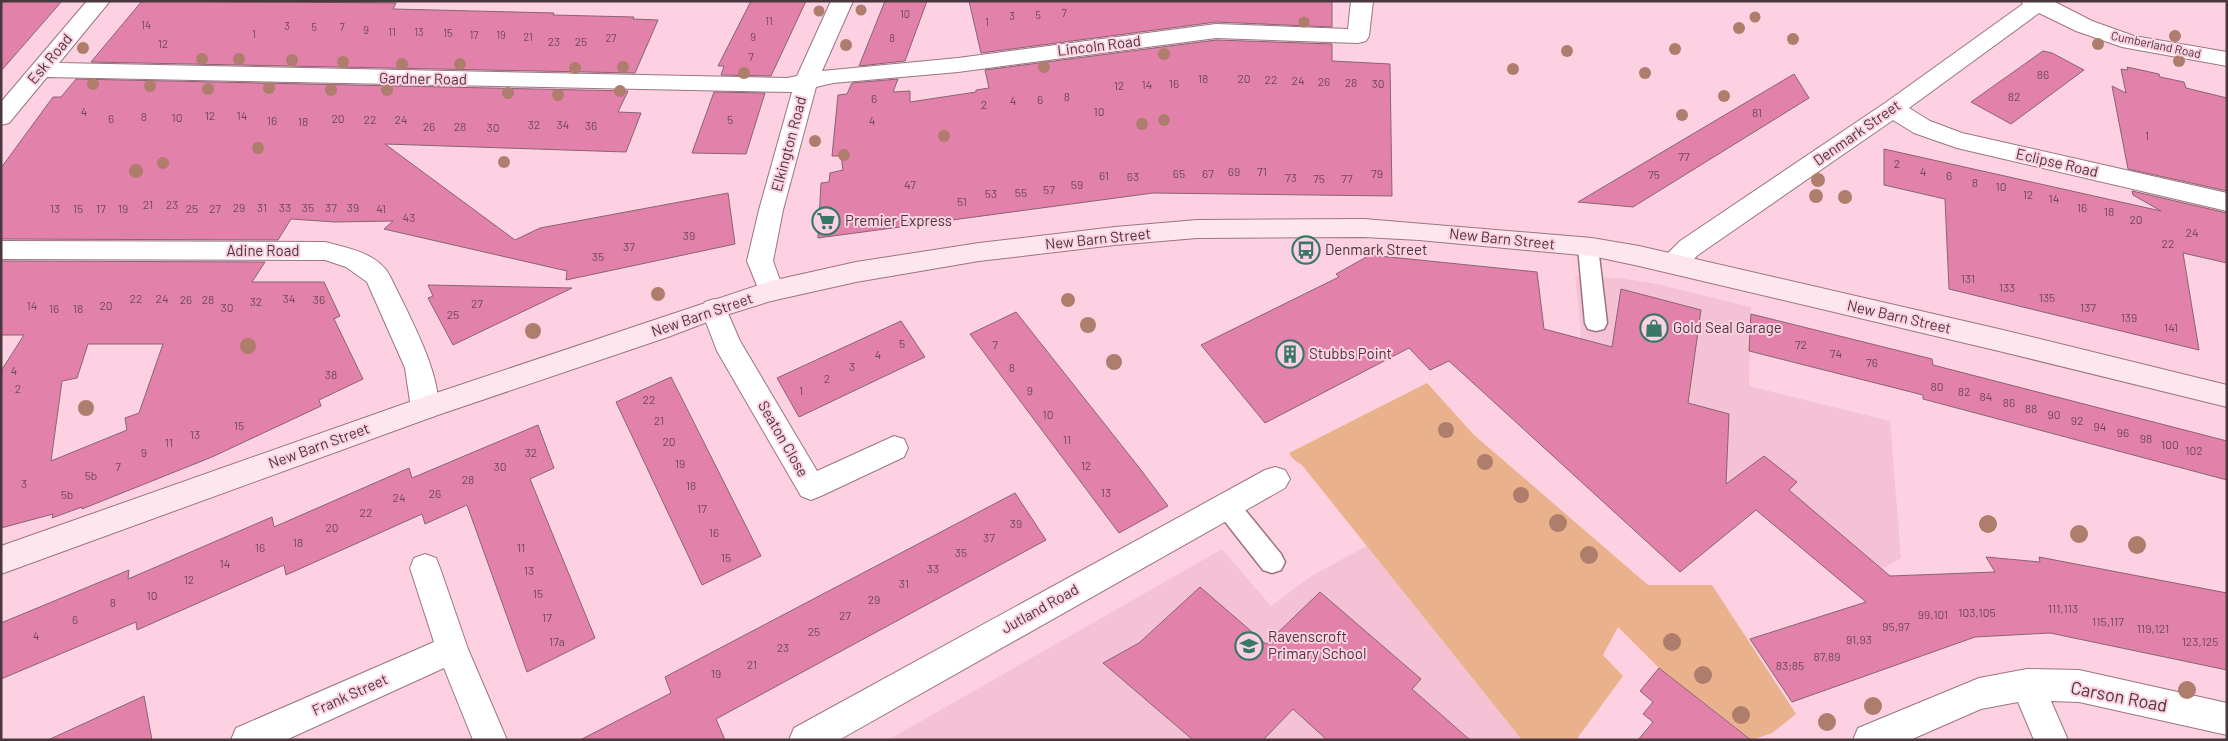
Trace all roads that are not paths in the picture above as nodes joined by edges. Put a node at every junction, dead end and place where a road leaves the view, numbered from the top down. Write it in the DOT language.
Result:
graph roads {
  1 [pos="99,1"];
  2 [pos="842,1"];
  3 [pos="1362,1"];
  4 [pos="2037,2"];
  5 [pos="2227,59"];
  6 [pos="40,70"];
  7 [pos="806,82"];
  8 [pos="1893,108"];
  9 [pos="1,116"];
  10 [pos="2227,202"];
  11 [pos="1588,247"];
  12 [pos="1,250"];
  13 [pos="1673,264"];
  14 [pos="771,291"];
  15 [pos="714,309"];
  16 [pos="1596,323"];
  17 [pos="2227,396"];
  18 [pos="426,408"];
  19 [pos="894,448"];
  20 [pos="1276,479"];
  21 [pos="1228,507"];
  22 [pos="1,560"];
  23 [pos="1272,562"];
  24 [pos="426,568"];
  25 [pos="452,650"];
  26 [pos="2027,685"];
  27 [pos="2227,719"];
  28 [pos="248,740"];
  29 [pos="490,740"];
  30 [pos="806,740"];
  31 [pos="1870,740"];
  32 [pos="2051,740"];
  1 -- 6 [label="street, Esk Road"];
  2 -- 7 [label="street, Elkington Road"];
  3 -- 7 [label="street, Lincoln Road"];
  4 -- 5 [label="street, Cumberland Road"];
  4 -- 8 [label="street, Denmark Street"];
  6 -- 7 [label="street, Gardner Road"];
  6 -- 9 [label="street, Esk Road"];
  7 -- 14 [label="street, Elkington Road"];
  8 -- 10 [label="street, Eclipse Road"];
  8 -- 13 [label="street, Denmark Street"];
  11 -- 13 [label="street, New Barn Street"];
  11 -- 14 [label="street, New Barn Street"];
  11 -- 16 [label="lane"];
  12 -- 18 [label="street, Adine Road"];
  13 -- 17 [label="street, New Barn Street"];
  14 -- 15 [label="street, New Barn Street"];
  15 -- 18 [label="street, New Barn Street"];
  15 -- 19 [label="street, Seaton Close"];
  18 -- 22 [label="street, New Barn Street"];
  20 -- 21 [label="street, Jutland Road"];
  21 -- 23 [label="lane"];
  21 -- 30 [label="street, Jutland Road"];
  24 -- 25 [label="street"];
  25 -- 28 [label="street, Frank Street"];
  25 -- 29 [label="street"];
  26 -- 27 [label="street, Carson Road"];
  26 -- 31 [label="street, Carson Road"];
  26 -- 32 [label="street"];
}
